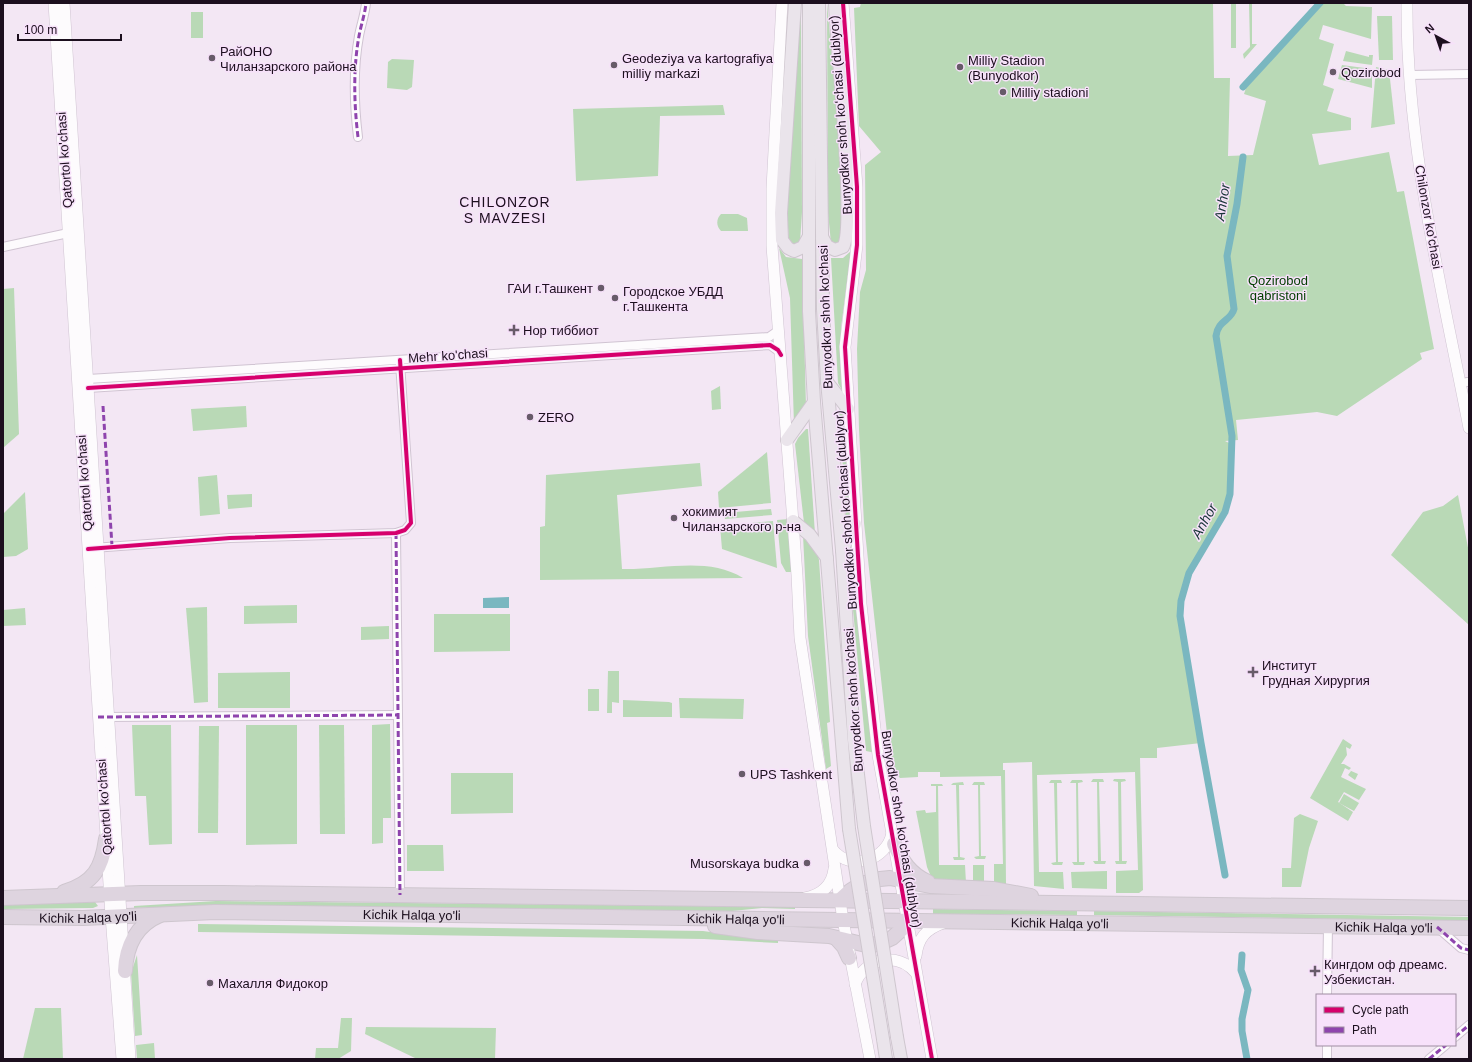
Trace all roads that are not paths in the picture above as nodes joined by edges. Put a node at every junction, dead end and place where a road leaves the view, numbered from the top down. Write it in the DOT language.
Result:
graph roads {
  1 [pos="54,3"];
  2 [pos="64,3"];
  3 [pos="366,3"];
  4 [pos="782,3"];
  5 [pos="795,3"];
  6 [pos="809,3"];
  7 [pos="819,3"];
  8 [pos="835,3"];
  9 [pos="843,3"];
  10 [pos="1407,3"];
  11 [pos="1415,3"];
  12 [pos="1469,74"];
  13 [pos="1414,75"];
  14 [pos="814,82"];
  15 [pos="358,137"];
  16 [pos="73,232"];
  17 [pos="822,237"];
  18 [pos="808,238"];
  19 [pos="3,247"];
  20 [pos="779,330"];
  21 [pos="770,341"];
  22 [pos="781,355"];
  23 [pos="404,364"];
  24 [pos="827,381"];
  25 [pos="1465,382"];
  26 [pos="83,384"];
  27 [pos="1469,395"];
  28 [pos="814,402"];
  29 [pos="848,409"];
  30 [pos="1469,428"];
  31 [pos="787,440"];
  32 [pos="793,521"];
  33 [pos="855,524"];
  34 [pos="396,533"];
  35 [pos="93,548"];
  36 [pos="842,550"];
  37 [pos="827,558"];
  38 [pos="398,715"];
  39 [pos="104,717"];
  40 [pos="893,838"];
  41 [pos="106,839"];
  42 [pos="833,853"];
  43 [pos="900,879"];
  44 [pos="944,887"];
  45 [pos="115,894"];
  46 [pos="400,895"];
  47 [pos="53,896"];
  48 [pos="3,898"];
  49 [pos="792,900"];
  50 [pos="840,900"];
  51 [pos="904,901"];
  52 [pos="1068,903"];
  53 [pos="1094,904"];
  54 [pos="1469,908"];
  55 [pos="162,914"];
  56 [pos="116,916"];
  57 [pos="3,917"];
  58 [pos="631,917"];
  59 [pos="727,919"];
  60 [pos="843,920"];
  61 [pos="907,921"];
  62 [pos="948,921"];
  63 [pos="1094,923"];
  64 [pos="1328,926"];
  65 [pos="1437,927"];
  66 [pos="1469,928"];
  67 [pos="841,939"];
  68 [pos="1469,950"];
  69 [pos="849,958"];
  70 [pos="125,971"];
  71 [pos="916,973"];
  72 [pos="854,984"];
  73 [pos="1327,994"];
  74 [pos="1469,1025"];
  75 [pos="1456,1036"];
  76 [pos="1327,1046"];
  77 [pos="1445,1046"];
  78 [pos="122,1059"];
  79 [pos="130,1059"];
  80 [pos="870,1059"];
  81 [pos="886,1059"];
  82 [pos="901,1059"];
  83 [pos="932,1059"];
  84 [pos="1327,1059"];
  85 [pos="1430,1059"];
  1 -- 16 [label="street, Qatortol ko'chasi"];
  2 -- 16 [label="street, Qatortol ko'chasi"];
  3 -- 15 [label="street"];
  4 -- 20 [label="street"];
  5 -- 18 [label="main road"];
  6 -- 14 [label="main road, Bunyodkor shoh ko'chasi"];
  7 -- 14 [label="main road, Bunyodkor shoh ko'chasi"];
  8 -- 17 [label="main road"];
  9 -- 29 [label="street, Bunyodkor shoh koʻchasi (dublyor)"];
  10 -- 13 [label="street, Chilonzor ko'chasi"];
  11 -- 13 [label="street, Chilonzor ko'chasi"];
  12 -- 13 [label="street"];
  13 -- 25 [label="street, Chilonzor ko'chasi"];
  14 -- 17 [label="main road, Bunyodkor shoh ko'chasi"];
  14 -- 18 [label="main road, Bunyodkor shoh ko'chasi"];
  16 -- 19 [label="street"];
  16 -- 26 [label="street, Qatortol ko'chasi"];
  17 -- 24 [label="main road, Bunyodkor shoh ko'chasi"];
  18 -- 28 [label="main road, Bunyodkor shoh ko'chasi"];
  20 -- 21 [label="street"];
  20 -- 22 [label="street"];
  21 -- 22 [label="street"];
  21 -- 23 [label="street, Mehr ko'chasi"];
  22 -- 31 [label="street"];
  23 -- 26 [label="street, Mehr ko'chasi"];
  23 -- 34 [label="street"];
  24 -- 29 [label="main road"];
  24 -- 36 [label="main road, Bunyodkor shoh ko'chasi"];
  25 -- 27 [label="street, Chilonzor ko'chasi"];
  25 -- 30 [label="street, Chilonzor ko'chasi"];
  26 -- 35 [label="street, Qatortol ko'chasi"];
  28 -- 31 [label="main road"];
  28 -- 37 [label="main road, Bunyodkor shoh ko'chasi"];
  29 -- 33 [label="street, Bunyodkor shoh koʻchasi (dublyor)"];
  31 -- 32 [label="street"];
  32 -- 37 [label="main road"];
  32 -- 42 [label="street"];
  33 -- 36 [label="main road"];
  33 -- 40 [label="street, Bunyodkor shoh koʻchasi (dublyor)"];
  34 -- 35 [label="street"];
  34 -- 38 [label="street"];
  35 -- 39 [label="street, Qatortol ko'chasi"];
  36 -- 82 [label="main road, Bunyodkor shoh ko'chasi, bridge"];
  37 -- 81 [label="main road, Bunyodkor shoh ko'chasi, bridge"];
  38 -- 39 [label="street"];
  38 -- 46 [label="street"];
  39 -- 41 [label="street, Qatortol ko'chasi"];
  39 -- 45 [label="street, Qatortol ko'chasi"];
  40 -- 42 [label="street"];
  40 -- 43 [label="street, Bunyodkor shoh koʻchasi (dublyor)"];
  40 -- 44 [label="highway"];
  41 -- 45 [label="street, Qatortol ko'chasi"];
  41 -- 47 [label="highway"];
  42 -- 49 [label="street"];
  42 -- 50 [label="street"];
  43 -- 44 [label="highway"];
  43 -- 50 [label="highway"];
  43 -- 51 [label="street, Bunyodkor shoh koʻchasi (dublyor)"];
  44 -- 52 [label="highway"];
  45 -- 46 [label="highway, Kichik Halqa yo'li"];
  45 -- 47 [label="highway, Kichik Halqa yo'li"];
  45 -- 56 [label="street, Qatortol ko'chasi"];
  46 -- 49 [label="highway, Kichik Halqa yo'li"];
  47 -- 48 [label="highway, Kichik Halqa yo'li"];
  49 -- 50 [label="highway, Kichik Halqa yo'li"];
  49 -- 59 [label="highway"];
  50 -- 51 [label="highway, Kichik Halqa yo'li"];
  50 -- 60 [label="street"];
  51 -- 52 [label="highway, Kichik Halqa yo'li"];
  51 -- 61 [label="street, Bunyodkor shoh koʻchasi (dublyor)"];
  52 -- 53 [label="highway, Kichik Halqa yo'li"];
  53 -- 54 [label="highway, Kichik Halqa yo'li"];
  53 -- 63 [label="highway"];
  55 -- 56 [label="highway, Kichik Halqa yo'li"];
  55 -- 58 [label="highway, Kichik Halqa yo'li"];
  55 -- 70 [label="highway"];
  56 -- 57 [label="highway, Kichik Halqa yo'li"];
  56 -- 70 [label="street, Qatortol ko'chasi"];
  56 -- 78 [label="street, Qatortol ko'chasi"];
  58 -- 59 [label="highway, Kichik Halqa yo'li"];
  58 -- 67 [label="highway"];
  59 -- 60 [label="highway, Kichik Halqa yo'li"];
  60 -- 61 [label="highway, Kichik Halqa yo'li"];
  60 -- 67 [label="street"];
  61 -- 62 [label="highway, Kichik Halqa yo'li"];
  61 -- 67 [label="highway"];
  61 -- 71 [label="street, Bunyodkor shoh koʻchasi (dublyor)"];
  62 -- 63 [label="highway, Kichik Halqa yo'li"];
  62 -- 71 [label="street"];
  63 -- 64 [label="highway, Kichik Halqa yo'li"];
  64 -- 65 [label="highway, Kichik Halqa yo'li"];
  64 -- 73 [label="street"];
  65 -- 66 [label="highway, Kichik Halqa yo'li"];
  65 -- 68 [label="street"];
  67 -- 69 [label="highway"];
  69 -- 72 [label="street"];
  70 -- 79 [label="street, Qatortol ko'chasi"];
  71 -- 72 [label="street"];
  71 -- 83 [label="street, Bunyodkor shoh koʻchasi (dublyor)"];
  72 -- 80 [label="street"];
  74 -- 75 [label="street"];
  76 -- 84 [label="street"];
  77 -- 85 [label="street"];
}
